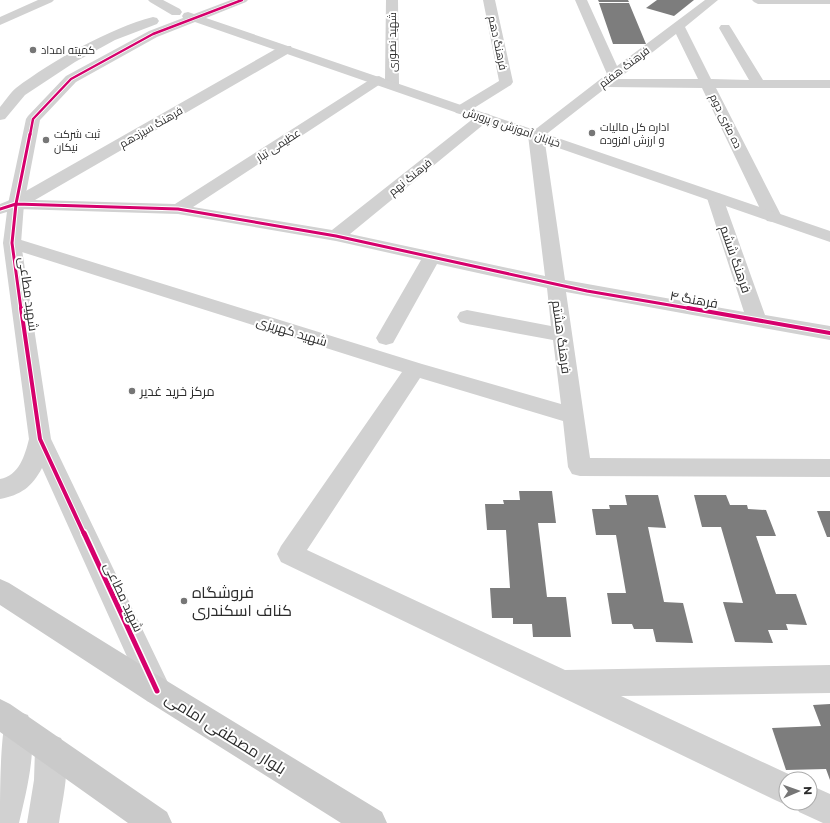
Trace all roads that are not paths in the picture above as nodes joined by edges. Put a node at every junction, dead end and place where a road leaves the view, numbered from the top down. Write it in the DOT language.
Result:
graph roads {
  1 [pos="48,0"];
  2 [pos="154,0"];
  3 [pos="208,0"];
  4 [pos="242,0"];
  5 [pos="392,0"];
  6 [pos="489,0"];
  7 [pos="581,0"];
  8 [pos="712,0"];
  9 [pos="758,0"];
  10 [pos="830,0"];
  11 [pos="185,15"];
  12 [pos="0,21"];
  13 [pos="678,26"];
  14 [pos="724,28"];
  15 [pos="286,49"];
  16 [pos="609,79"];
  17 [pos="386,83"];
  18 [pos="707,83"];
  19 [pos="759,84"];
  20 [pos="830,84"];
  21 [pos="461,110"];
  22 [pos="1,114"];
  23 [pos="484,117"];
  24 [pos="536,135"];
  25 [pos="715,198"];
  26 [pos="8,206"];
  27 [pos="178,209"];
  28 [pos="773,217"];
  29 [pos="336,236"];
  30 [pos="830,237"];
  31 [pos="6,239"];
  32 [pos="432,257"];
  33 [pos="555,284"];
  34 [pos="468,317"];
  35 [pos="758,321"];
  36 [pos="830,333"];
  37 [pos="562,335"];
  38 [pos="386,338"];
  39 [pos="415,369"];
  40 [pos="573,416"];
  41 [pos="40,439"];
  42 [pos="830,468"];
  43 [pos="0,489"];
  44 [pos="0,591"];
  45 [pos="830,679"];
  46 [pos="562,683"];
  47 [pos="157,691"];
  48 [pos="8,720"];
  49 [pos="50,749"];
  50 [pos="778,785"];
  51 [pos="818,805"];
  52 [pos="830,810"];
  53 [pos="3,823"];
  54 [pos="44,823"];
  55 [pos="156,823"];
  56 [pos="371,823"];
  1 -- 12 [label="street"];
  2 -- 11 [label="street, خیابان آموزش و پرورش"];
  3 -- 11 [label="street, شهید مطاعی"];
  4 -- 11 [label="street, شهید مطاعی"];
  5 -- 17 [label="street, شهید نصوری"];
  6 -- 21 [label="street, فرهنگ دهم"];
  7 -- 16 [label="street"];
  8 -- 13 [label="street, فرهنگ هفتم"];
  9 -- 10 [label="street"];
  11 -- 15 [label="street, خیابان آموزش و پرورش"];
  11 -- 22 [label="street, شهید مطاعی"];
  11 -- 26 [label="street, شهید مطاعی"];
  13 -- 16 [label="street, فرهنگ هفتم"];
  13 -- 18 [label="street, ده متری دوم"];
  14 -- 19 [label="street"];
  15 -- 17 [label="street, خیابان آموزش و پرورش"];
  15 -- 26 [label="street, فرهنگ سیزدهم"];
  16 -- 18 [label="street"];
  16 -- 24 [label="street, فرهنگ هفتم"];
  17 -- 21 [label="street, خیابان آموزش و پرورش"];
  17 -- 27 [label="street, عظیمی تبار"];
  18 -- 19 [label="street"];
  18 -- 28 [label="street, ده متری دوم"];
  19 -- 20 [label="street"];
  21 -- 23 [label="street, خیابان آموزش و پرورش"];
  23 -- 24 [label="street, خیابان آموزش و پرورش"];
  23 -- 29 [label="street, فرهنگ نهم"];
  24 -- 25 [label="street, خیابان آموزش و پرورش"];
  24 -- 33 [label="street, فرهنگ هشتم"];
  25 -- 28 [label="street, خیابان آموزش و پرورش"];
  25 -- 35 [label="street, فرهنگ ششم"];
  26 -- 27 [label="street, فرهنگ ۴"];
  26 -- 31 [label="street, شهید مطاعی"];
  27 -- 29 [label="street, فرهنگ ۴"];
  28 -- 30 [label="street, خیابان آموزش و پرورش"];
  29 -- 32 [label="street, فرهنگ ۴"];
  31 -- 39 [label="street, شهید کهریزی"];
  31 -- 41 [label="street, شهید مطاعی"];
  32 -- 33 [label="street, فرهنگ ۴"];
  32 -- 38 [label="street"];
  33 -- 35 [label="street, فرهنگ ۴"];
  33 -- 37 [label="street, فرهنگ هشتم"];
  34 -- 37 [label="street"];
  35 -- 36 [label="street, فرهنگ ۴"];
  37 -- 40 [label="street, فرهنگ هشتم"];
  39 -- 40 [label="street, شهید کهریزی"];
  39 -- 46 [label="street"];
  40 -- 42 [label="street, فرهنگ هشتم"];
  41 -- 43 [label="street"];
  41 -- 47 [label="street, شهید مطاعی"];
  44 -- 47 [label="main road, بلوار مصطفی امامی"];
  45 -- 46 [label="street"];
  46 -- 50 [label="street"];
  47 -- 56 [label="main road, بلوار مصطفی امامی"];
  48 -- 49 [label="main road"];
  48 -- 53 [label="street"];
  49 -- 54 [label="street"];
  49 -- 55 [label="main road"];
  51 -- 52 [label="street"];
}
